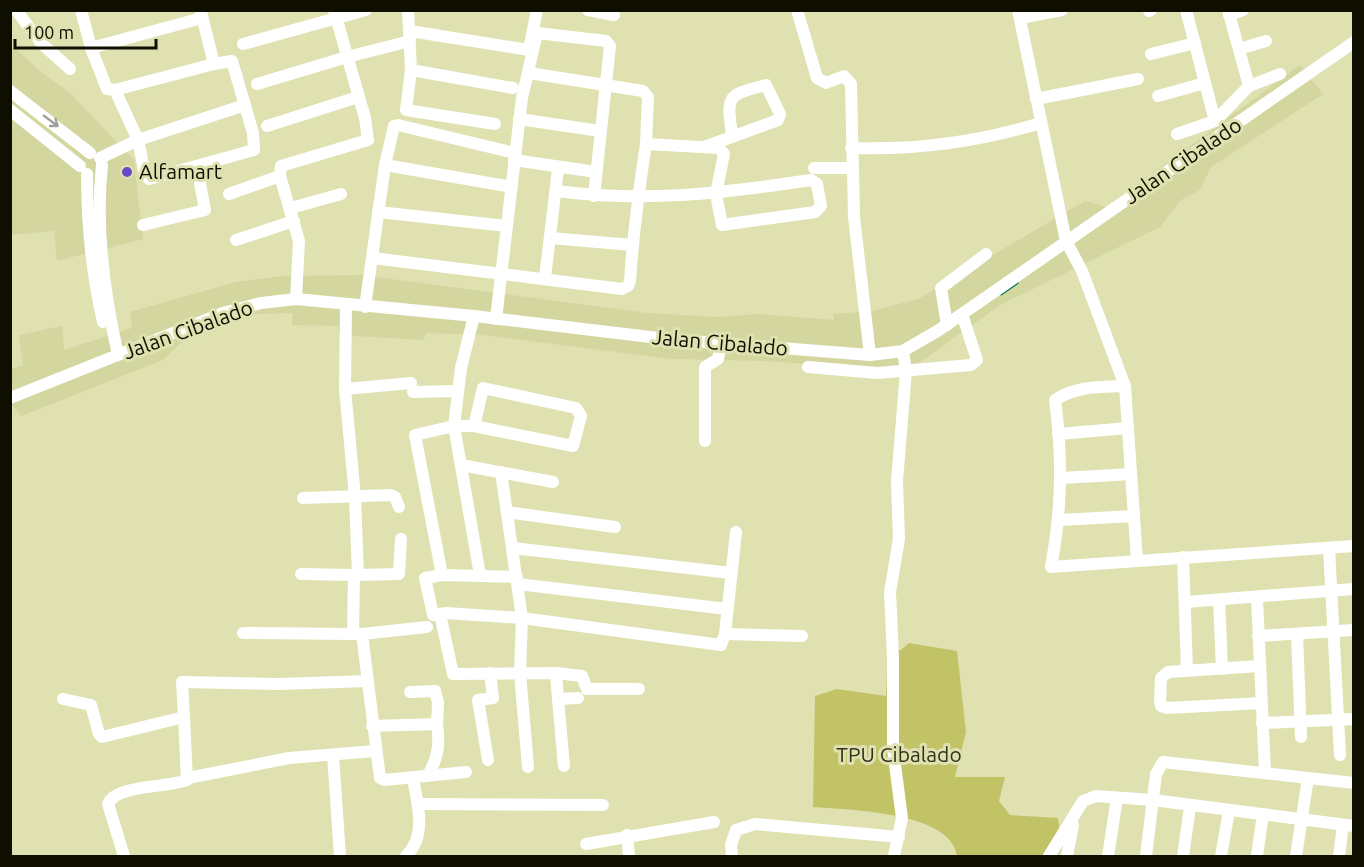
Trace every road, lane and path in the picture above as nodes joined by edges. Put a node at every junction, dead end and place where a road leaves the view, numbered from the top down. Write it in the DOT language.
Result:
graph roads {
  1 [pos="16,10"];
  2 [pos="81,10"];
  3 [pos="366,10"];
  4 [pos="408,10"];
  5 [pos="537,10"];
  6 [pos="588,10"];
  7 [pos="797,10"];
  8 [pos="1062,10"];
  9 [pos="1186,10"];
  10 [pos="1243,10"];
  11 [pos="1228,13"];
  12 [pos="202,14"];
  13 [pos="335,14"];
  14 [pos="1019,14"];
  15 [pos="614,15"];
  16 [pos="410,36"];
  17 [pos="1266,41"];
  18 [pos="1353,42"];
  19 [pos="1195,43"];
  20 [pos="243,44"];
  21 [pos="91,48"];
  22 [pos="1239,49"];
  23 [pos="1151,54"];
  24 [pos="347,57"];
  25 [pos="214,64"];
  26 [pos="70,69"];
  27 [pos="411,70"];
  28 [pos="529,73"];
  29 [pos="1280,74"];
  30 [pos="1138,79"];
  31 [pos="1205,83"];
  32 [pos="257,84"];
  33 [pos="1250,86"];
  34 [pos="606,87"];
  35 [pos="513,88"];
  36 [pos="116,90"];
  37 [pos="10,91"];
  38 [pos="1158,96"];
  39 [pos="358,97"];
  40 [pos="1036,99"];
  41 [pos="245,105"];
  42 [pos="10,110"];
  43 [pos="519,119"];
  44 [pos="1215,121"];
  45 [pos="1041,123"];
  46 [pos="495,124"];
  47 [pos="267,126"];
  48 [pos="600,131"];
  49 [pos="1177,134"];
  50 [pos="732,135"];
  51 [pos="138,140"];
  52 [pos="646,144"];
  53 [pos="705,147"];
  54 [pos="851,148"];
  55 [pos="515,157"];
  56 [pos="97,159"];
  57 [pos="384,165"];
  58 [pos="197,167"];
  59 [pos="814,168"];
  60 [pos="851,168"];
  61 [pos="558,169"];
  62 [pos="83,170"];
  63 [pos="596,172"];
  64 [pos="280,176"];
  65 [pos="512,187"];
  66 [pos="557,191"];
  67 [pos="230,194"];
  68 [pos="341,194"];
  69 [pos="716,194"];
  70 [pos="594,196"];
  71 [pos="639,198"];
  72 [pos="378,212"];
  73 [pos="292,214"];
  74 [pos="143,225"];
  75 [pos="507,226"];
  76 [pos="551,238"];
  77 [pos="236,240"];
  78 [pos="1066,241"];
  79 [pos="633,245"];
  80 [pos="986,254"];
  81 [pos="373,258"];
  82 [pos="501,272"];
  83 [pos="545,278"];
  84 [pos="296,299"];
  85 [pos="365,307"];
  86 [pos="346,312"];
  87 [pos="474,316"];
  88 [pos="496,319"];
  89 [pos="965,320"];
  90 [pos="947,325"];
  91 [pos="720,348"];
  92 [pos="870,355"];
  93 [pos="115,357"];
  94 [pos="904,360"];
  95 [pos="808,367"];
  96 [pos="1125,386"];
  97 [pos="345,388"];
  98 [pos="457,391"];
  99 [pos="10,398"];
  100 [pos="454,426"];
  101 [pos="474,426"];
  102 [pos="1128,428"];
  103 [pos="1058,434"];
  104 [pos="705,441"];
  105 [pos="461,465"];
  106 [pos="501,472"];
  107 [pos="1131,474"];
  108 [pos="1062,478"];
  109 [pos="553,482"];
  110 [pos="355,497"];
  111 [pos="303,498"];
  112 [pos="399,507"];
  113 [pos="507,512"];
  114 [pos="1134,516"];
  115 [pos="1060,520"];
  116 [pos="615,527"];
  117 [pos="736,532"];
  118 [pos="401,539"];
  119 [pos="1353,546"];
  120 [pos="513,548"];
  121 [pos="1329,548"];
  122 [pos="1183,557"];
  123 [pos="1137,560"];
  124 [pos="731,573"];
  125 [pos="301,574"];
  126 [pos="356,575"];
  127 [pos="442,575"];
  128 [pos="480,575"];
  129 [pos="518,580"];
  130 [pos="1353,589"];
  131 [pos="1332,591"];
  132 [pos="1257,598"];
  133 [pos="1219,600"];
  134 [pos="1186,602"];
  135 [pos="727,609"];
  136 [pos="440,614"];
  137 [pos="522,618"];
  138 [pos="427,627"];
  139 [pos="1353,630"];
  140 [pos="1334,631"];
  141 [pos="243,633"];
  142 [pos="358,634"];
  143 [pos="725,634"];
  144 [pos="1297,634"];
  145 [pos="802,636"];
  146 [pos="1258,636"];
  147 [pos="1259,666"];
  148 [pos="1222,669"];
  149 [pos="1187,670"];
  150 [pos="520,673"];
  151 [pos="556,673"];
  152 [pos="490,674"];
  153 [pos="366,681"];
  154 [pos="639,689"];
  155 [pos="410,692"];
  156 [pos="578,698"];
  157 [pos="63,699"];
  158 [pos="558,699"];
  159 [pos="1261,702"];
  160 [pos="184,717"];
  161 [pos="1353,719"];
  162 [pos="1339,720"];
  163 [pos="1300,721"];
  164 [pos="1262,723"];
  165 [pos="437,724"];
  166 [pos="372,726"];
  167 [pos="1301,737"];
  168 [pos="375,751"];
  169 [pos="333,754"];
  170 [pos="1340,755"];
  171 [pos="488,760"];
  172 [pos="564,766"];
  173 [pos="528,767"];
  174 [pos="466,772"];
  175 [pos="1265,772"];
  176 [pos="428,775"];
  177 [pos="188,778"];
  178 [pos="1308,778"];
  179 [pos="413,779"];
  180 [pos="1353,783"];
  181 [pos="1117,798"];
  182 [pos="1154,800"];
  183 [pos="418,804"];
  184 [pos="603,805"];
  185 [pos="1190,807"];
  186 [pos="1229,811"];
  187 [pos="1263,814"];
  188 [pos="1074,819"];
  189 [pos="1302,819"];
  190 [pos="714,822"];
  191 [pos="1348,826"];
  192 [pos="627,835"];
  193 [pos="899,837"];
  194 [pos="586,844"];
  195 [pos="124,856"];
  196 [pos="340,856"];
  197 [pos="406,856"];
  198 [pos="629,856"];
  199 [pos="732,856"];
  200 [pos="894,856"];
  201 [pos="1049,856"];
  202 [pos="1067,856"];
  203 [pos="1108,856"];
  204 [pos="1146,856"];
  205 [pos="1183,856"];
  206 [pos="1221,856"];
  207 [pos="1257,856"];
  208 [pos="1296,856"];
  209 [pos="1339,856"];
  1 -- 26 [label="street"];
  2 -- 21 [label="street"];
  3 -- 13 [label="street"];
  4 -- 16 [label="street"];
  5 -- 16 [label="street"];
  6 -- 15 [label="street"];
  7 -- 54 [label="street"];
  8 -- 14 [label="street"];
  9 -- 19 [label="street"];
  10 -- 11 [label="street"];
  11 -- 22 [label="street"];
  12 -- 21 [label="street"];
  12 -- 25 [label="street"];
  13 -- 20 [label="street"];
  13 -- 24 [label="street"];
  14 -- 40 [label="street"];
  16 -- 24 [label="street"];
  16 -- 27 [label="street"];
  17 -- 22 [label="street"];
  18 -- 78 [label="street, Jalan Cibalado"];
  19 -- 23 [label="street"];
  19 -- 31 [label="street"];
  21 -- 36 [label="street"];
  22 -- 33 [label="street"];
  24 -- 32 [label="street"];
  24 -- 39 [label="street"];
  25 -- 36 [label="street"];
  25 -- 41 [label="street"];
  27 -- 35 [label="street"];
  27 -- 46 [label="street"];
  28 -- 34 [label="street"];
  28 -- 34 [label="street"];
  28 -- 43 [label="street"];
  29 -- 33 [label="street"];
  30 -- 40 [label="street"];
  31 -- 38 [label="street"];
  31 -- 44 [label="street"];
  33 -- 44 [label="street"];
  34 -- 48 [label="street"];
  34 -- 52 [label="street"];
  36 -- 51 [label="street"];
  37 -- 56 [label="street, one-way"];
  39 -- 47 [label="street"];
  39 -- 64 [label="street"];
  40 -- 45 [label="street"];
  41 -- 51 [label="street"];
  41 -- 58 [label="street"];
  42 -- 62 [label="street"];
  43 -- 48 [label="street"];
  43 -- 55 [label="street"];
  44 -- 49 [label="street"];
  45 -- 54 [label="street"];
  45 -- 78 [label="street"];
  48 -- 63 [label="street"];
  50 -- 50 [label="street"];
  50 -- 53 [label="street"];
  51 -- 56 [label="street"];
  51 -- 58 [label="street"];
  52 -- 53 [label="street"];
  52 -- 71 [label="street"];
  53 -- 69 [label="street"];
  54 -- 60 [label="street"];
  55 -- 57 [label="street"];
  55 -- 61 [label="street"];
  55 -- 65 [label="street"];
  56 -- 62 [label="street"];
  56 -- 62 [label="street"];
  56 -- 93 [label="street"];
  57 -- 65 [label="street"];
  57 -- 72 [label="street"];
  58 -- 74 [label="street"];
  59 -- 60 [label="street"];
  60 -- 92 [label="street"];
  61 -- 63 [label="street"];
  61 -- 66 [label="street"];
  62 -- 93 [label="street"];
  63 -- 70 [label="street"];
  64 -- 67 [label="street"];
  64 -- 73 [label="street"];
  65 -- 75 [label="street"];
  66 -- 70 [label="street"];
  66 -- 76 [label="street"];
  68 -- 73 [label="street"];
  69 -- 69 [label="street"];
  69 -- 71 [label="street"];
  70 -- 71 [label="street"];
  71 -- 79 [label="street"];
  72 -- 75 [label="street"];
  72 -- 81 [label="street"];
  73 -- 77 [label="street"];
  73 -- 84 [label="street"];
  75 -- 82 [label="street"];
  76 -- 79 [label="street"];
  76 -- 83 [label="street"];
  78 -- 89 [label="street, Jalan Cibalado"];
  78 -- 96 [label="street"];
  79 -- 83 [label="street"];
  80 -- 90 [label="street"];
  81 -- 82 [label="street"];
  81 -- 85 [label="street"];
  82 -- 83 [label="street"];
  82 -- 88 [label="street"];
  84 -- 86 [label="street, Jalan Cibalado"];
  84 -- 93 [label="street, Jalan Cibalado"];
  85 -- 86 [label="street, Jalan Cibalado"];
  85 -- 87 [label="street, Jalan Cibalado"];
  86 -- 97 [label="street"];
  87 -- 88 [label="street, Jalan Cibalado"];
  87 -- 98 [label="street"];
  88 -- 91 [label="street, Jalan Cibalado"];
  89 -- 90 [label="street, Jalan Cibalado"];
  89 -- 94 [label="street"];
  90 -- 94 [label="street, Jalan Cibalado"];
  91 -- 92 [label="street, Jalan Cibalado"];
  91 -- 104 [label="street"];
  92 -- 94 [label="street, Jalan Cibalado"];
  93 -- 99 [label="street, Jalan Cibalado"];
  94 -- 95 [label="street"];
  94 -- 193 [label="street"];
  96 -- 102 [label="street"];
  96 -- 103 [label="street"];
  97 -- 98 [label="street"];
  97 -- 110 [label="street"];
  98 -- 100 [label="street"];
  100 -- 101 [label="street"];
  100 -- 105 [label="street"];
  100 -- 127 [label="street"];
  101 -- 101 [label="street"];
  102 -- 103 [label="street"];
  102 -- 107 [label="street"];
  103 -- 108 [label="street"];
  105 -- 106 [label="street"];
  105 -- 128 [label="street"];
  106 -- 109 [label="street"];
  106 -- 113 [label="street"];
  107 -- 108 [label="street"];
  107 -- 114 [label="street"];
  108 -- 115 [label="street"];
  110 -- 111 [label="street"];
  110 -- 112 [label="street"];
  110 -- 126 [label="street"];
  113 -- 116 [label="street"];
  113 -- 120 [label="street"];
  114 -- 115 [label="street"];
  114 -- 123 [label="street"];
  115 -- 123 [label="street"];
  117 -- 124 [label="street"];
  118 -- 126 [label="street"];
  119 -- 121 [label="street"];
  120 -- 124 [label="street"];
  120 -- 129 [label="street"];
  121 -- 122 [label="street"];
  121 -- 131 [label="street"];
  122 -- 123 [label="street"];
  122 -- 134 [label="street"];
  124 -- 135 [label="street"];
  125 -- 126 [label="street"];
  126 -- 142 [label="street"];
  127 -- 128 [label="street"];
  127 -- 136 [label="street"];
  128 -- 129 [label="street"];
  129 -- 135 [label="street"];
  129 -- 137 [label="street"];
  130 -- 131 [label="street"];
  131 -- 132 [label="street"];
  131 -- 140 [label="street"];
  132 -- 133 [label="street"];
  132 -- 146 [label="street"];
  133 -- 134 [label="street"];
  133 -- 148 [label="street"];
  134 -- 149 [label="street"];
  135 -- 143 [label="street"];
  136 -- 137 [label="street"];
  136 -- 152 [label="street"];
  137 -- 143 [label="street"];
  137 -- 150 [label="street"];
  138 -- 142 [label="street"];
  139 -- 140 [label="street"];
  140 -- 144 [label="street"];
  140 -- 162 [label="street"];
  141 -- 142 [label="street"];
  142 -- 153 [label="street"];
  143 -- 145 [label="street"];
  144 -- 146 [label="street"];
  144 -- 163 [label="street"];
  146 -- 147 [label="street"];
  147 -- 148 [label="street"];
  147 -- 159 [label="street"];
  148 -- 149 [label="street"];
  149 -- 159 [label="street"];
  150 -- 151 [label="street"];
  150 -- 152 [label="street"];
  150 -- 173 [label="street"];
  151 -- 154 [label="street"];
  151 -- 158 [label="street"];
  152 -- 171 [label="street"];
  153 -- 160 [label="street"];
  153 -- 166 [label="street"];
  155 -- 165 [label="street"];
  156 -- 158 [label="street"];
  157 -- 160 [label="street"];
  158 -- 172 [label="street"];
  159 -- 164 [label="street"];
  160 -- 177 [label="street"];
  161 -- 162 [label="street"];
  162 -- 163 [label="street"];
  162 -- 170 [label="street"];
  163 -- 164 [label="street"];
  163 -- 167 [label="street"];
  164 -- 175 [label="street"];
  165 -- 166 [label="street"];
  165 -- 176 [label="street"];
  166 -- 168 [label="street"];
  168 -- 169 [label="street"];
  168 -- 179 [label="street"];
  169 -- 177 [label="street"];
  169 -- 196 [label="street"];
  174 -- 176 [label="street"];
  175 -- 178 [label="street"];
  175 -- 182 [label="street"];
  176 -- 179 [label="street"];
  177 -- 195 [label="street"];
  178 -- 180 [label="street"];
  178 -- 189 [label="street"];
  179 -- 183 [label="street"];
  181 -- 182 [label="street"];
  181 -- 188 [label="street"];
  181 -- 203 [label="street"];
  182 -- 185 [label="street"];
  182 -- 204 [label="street"];
  183 -- 184 [label="street"];
  183 -- 197 [label="street"];
  185 -- 186 [label="street"];
  185 -- 205 [label="street"];
  186 -- 187 [label="street"];
  186 -- 206 [label="street"];
  187 -- 189 [label="street"];
  187 -- 207 [label="street"];
  188 -- 201 [label="street"];
  188 -- 202 [label="street"];
  189 -- 191 [label="street"];
  189 -- 208 [label="street"];
  190 -- 192 [label="street"];
  191 -- 209 [label="street"];
  192 -- 194 [label="street"];
  192 -- 198 [label="street"];
  193 -- 199 [label="street"];
  193 -- 200 [label="street"];
}
